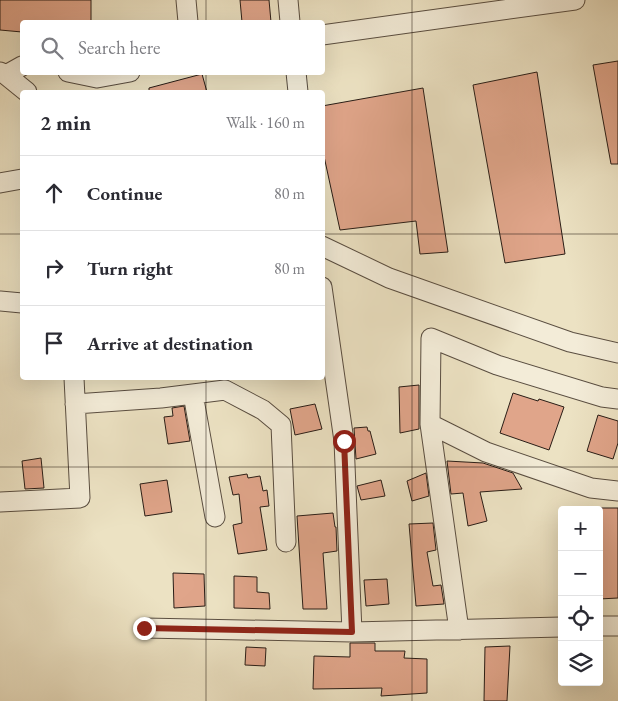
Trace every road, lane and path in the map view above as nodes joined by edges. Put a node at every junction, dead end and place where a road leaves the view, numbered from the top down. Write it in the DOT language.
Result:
graph roads {
  1 [pos="186,0"];
  2 [pos="288,0"];
  3 [pos="574,0"];
  4 [pos="188,20"];
  5 [pos="290,20"];
  6 [pos="325,35"];
  7 [pos="10,71"];
  8 [pos="82,75"];
  9 [pos="114,75"];
  10 [pos="296,75"];
  11 [pos="25,90"];
  12 [pos="298,90"];
  13 [pos="20,179"];
  14 [pos="0,183"];
  15 [pos="325,247"];
  16 [pos="0,301"];
  17 [pos="20,303"];
  18 [pos="325,308"];
  19 [pos="618,352"];
  20 [pos="74,380"];
  21 [pos="193,394"];
  22 [pos="618,399"];
  23 [pos="75,404"];
  24 [pos="430,424"];
  25 [pos="618,490"];
  26 [pos="0,502"];
  27 [pos="215,517"];
  28 [pos="286,542"];
  29 [pos="603,626"];
  30 [pos="618,626"];
  31 [pos="558,627"];
  32 [pos="144,628"];
  33 [pos="459,630"];
  34 [pos="352,632"];
  1 -- 4 [label="street"];
  2 -- 5 [label="street"];
  3 -- 6 [label="street"];
  7 -- 11 [label="street"];
  8 -- 9 [label="street"];
  10 -- 12 [label="street"];
  13 -- 14 [label="street"];
  15 -- 19 [label="street"];
  16 -- 17 [label="street"];
  18 -- 34 [label="street"];
  20 -- 23 [label="street"];
  21 -- 23 [label="street"];
  21 -- 27 [label="street"];
  21 -- 28 [label="street"];
  22 -- 24 [label="street"];
  23 -- 26 [label="street"];
  24 -- 25 [label="street"];
  24 -- 33 [label="street"];
  29 -- 30 [label="street"];
  31 -- 33 [label="street"];
  32 -- 34 [label="street"];
  33 -- 34 [label="street"];
}
